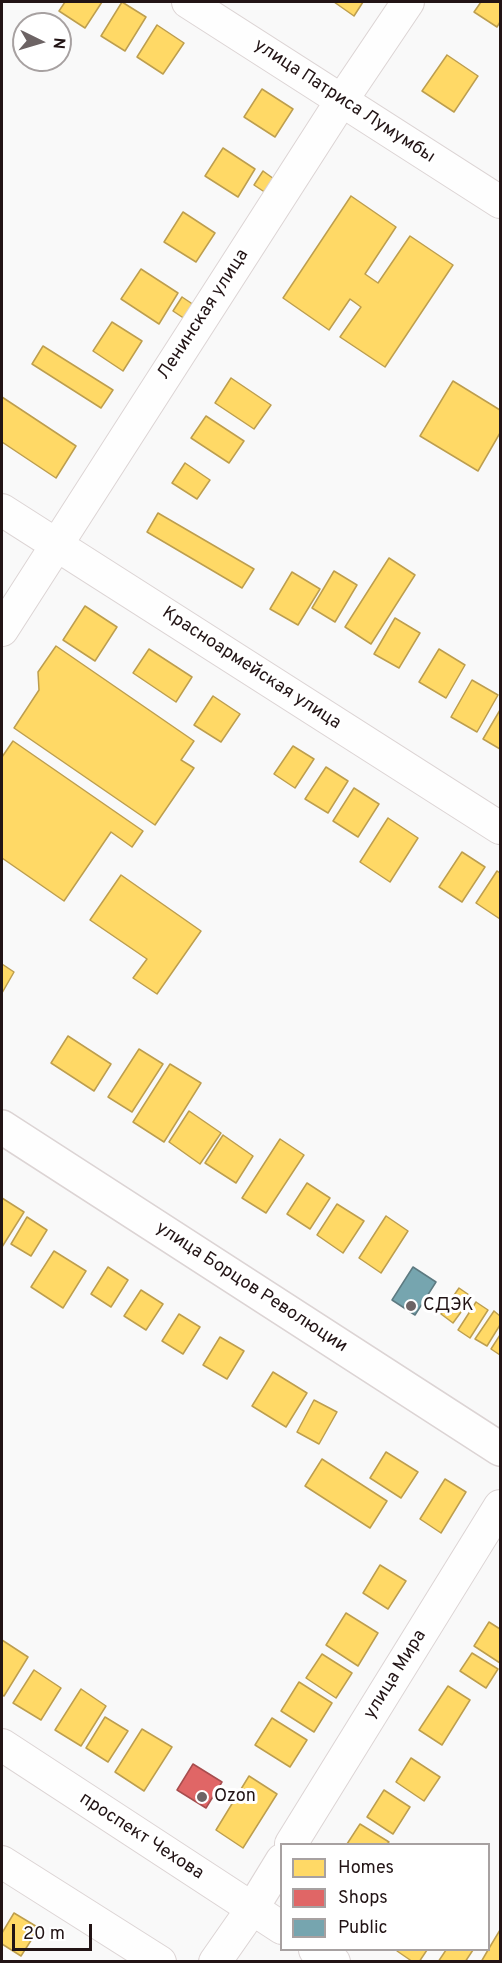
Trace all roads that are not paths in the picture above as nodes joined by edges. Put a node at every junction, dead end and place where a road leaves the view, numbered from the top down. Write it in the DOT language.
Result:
graph roads {
  1 [pos="188,2"];
  2 [pos="408,2"];
  3 [pos="342,100"];
  4 [pos="501,202"];
  5 [pos="2,510"];
  6 [pos="57,545"];
  7 [pos="2,630"];
  8 [pos="501,828"];
  9 [pos="2,1127"];
  10 [pos="501,1449"];
  11 [pos="501,1506"];
  12 [pos="2,1745"];
  13 [pos="292,1843"];
  14 [pos="2,1862"];
  15 [pos="280,1863"];
  16 [pos="252,1909"];
  17 [pos="280,1927"];
  18 [pos="317,1951"];
  19 [pos="160,1962"];
  20 [pos="215,1962"];
  21 [pos="334,1962"];
  1 -- 3 [label="street, улица Патриса Лумумбы"];
  2 -- 3 [label="street, Ленинская улица"];
  3 -- 4 [label="street, улица Патриса Лумумбы"];
  3 -- 6 [label="street, Ленинская улица"];
  5 -- 6 [label="street, Красноармейская улица"];
  6 -- 7 [label="street, Ленинская улица"];
  6 -- 8 [label="street, Красноармейская улица"];
  9 -- 10 [label="main road, улица Борцов Революции"];
  11 -- 13 [label="street, улица Мира"];
  12 -- 16 [label="street, проспект Чехова"];
  14 -- 19 [label="street"];
  15 -- 16 [label="street"];
  16 -- 17 [label="street, проспект Чехова"];
  16 -- 20 [label="street"];
  18 -- 21 [label="street"];
}
